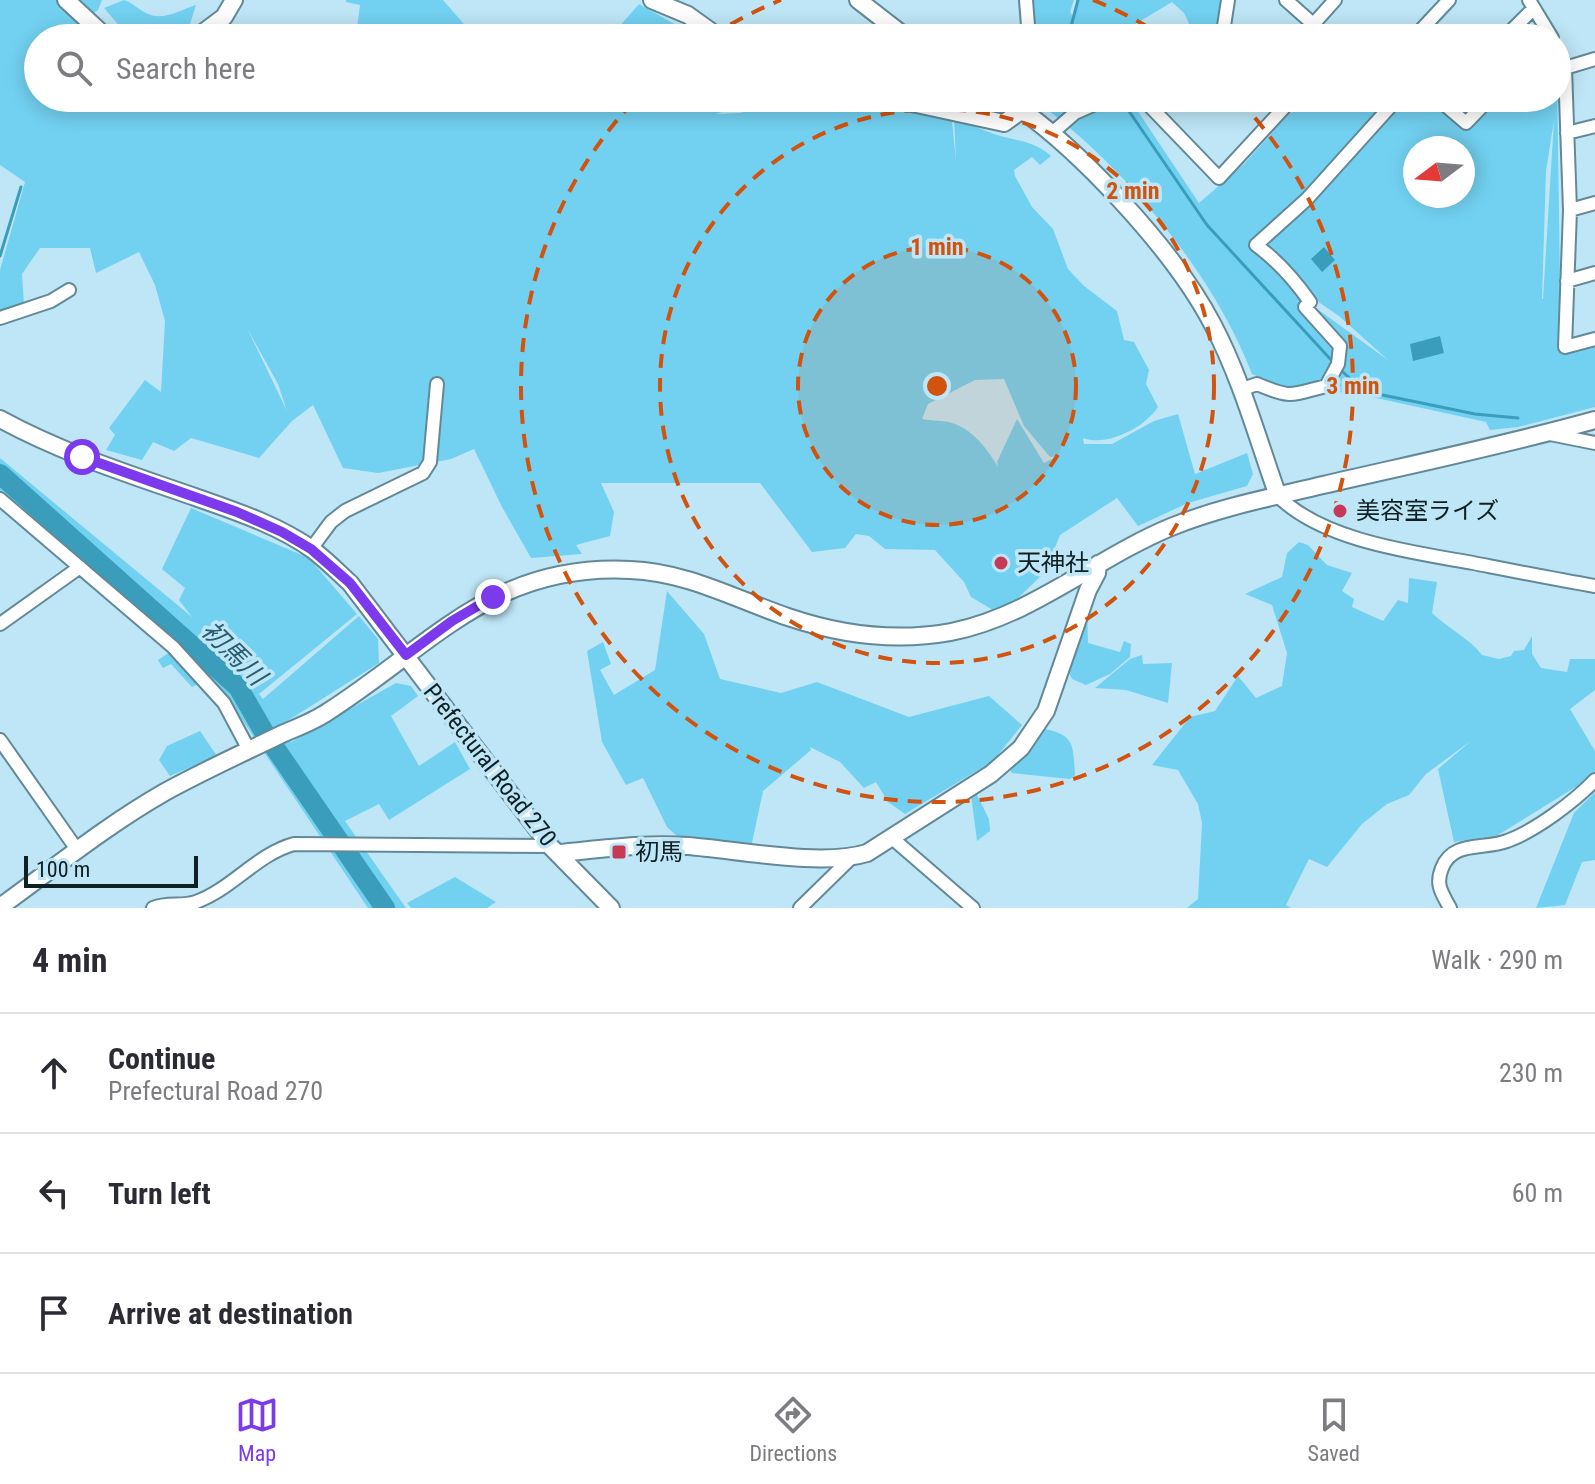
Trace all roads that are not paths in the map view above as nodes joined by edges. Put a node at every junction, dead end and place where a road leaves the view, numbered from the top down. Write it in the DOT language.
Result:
graph roads {
  1 [pos="66,0"];
  2 [pos="234,0"];
  3 [pos="652,0"];
  4 [pos="858,0"];
  5 [pos="1026,0"];
  6 [pos="1228,0"];
  7 [pos="1286,0"];
  8 [pos="1335,0"];
  9 [pos="1449,0"];
  10 [pos="668,3"];
  11 [pos="1532,4"];
  12 [pos="92,24"];
  13 [pos="216,24"];
  14 [pos="701,24"];
  15 [pos="889,24"];
  16 [pos="1028,24"];
  17 [pos="1224,24"];
  18 [pos="1313,24"];
  19 [pos="1427,24"];
  20 [pos="1516,24"];
  21 [pos="1543,24"];
  22 [pos="1595,59"];
  23 [pos="1571,66"];
  24 [pos="953,112"];
  25 [pos="1016,112"];
  26 [pos="1032,112"];
  27 [pos="1077,112"];
  28 [pos="1155,112"];
  29 [pos="1280,112"];
  30 [pos="1385,112"];
  31 [pos="1453,112"];
  32 [pos="1477,112"];
  33 [pos="1566,112"];
  34 [pos="1595,126"];
  35 [pos="1052,133"];
  36 [pos="1567,133"];
  37 [pos="1595,203"];
  38 [pos="1570,210"];
  39 [pos="1595,273"];
  40 [pos="1567,281"];
  41 [pos="69,290"];
  42 [pos="0,318"];
  43 [pos="1595,339"];
  44 [pos="437,384"];
  45 [pos="1240,390"];
  46 [pos="0,419"];
  47 [pos="1590,424"];
  48 [pos="1542,433"];
  49 [pos="1595,443"];
  50 [pos="1278,496"];
  51 [pos="0,499"];
  52 [pos="311,549"];
  53 [pos="1098,564"];
  54 [pos="80,567"];
  55 [pos="1595,586"];
  56 [pos="0,624"];
  57 [pos="406,655"];
  58 [pos="0,740"];
  59 [pos="252,749"];
  60 [pos="1595,780"];
  61 [pos="892,838"];
  62 [pos="554,850"];
  63 [pos="78,851"];
  64 [pos="851,858"];
  65 [pos="0,907"];
  66 [pos="153,908"];
  67 [pos="611,908"];
  68 [pos="800,908"];
  69 [pos="973,908"];
  70 [pos="1450,908"];
  1 -- 12 [label="street"];
  2 -- 13 [label="street"];
  3 -- 10 [label="street"];
  4 -- 15 [label="street"];
  5 -- 16 [label="street"];
  6 -- 17 [label="street"];
  7 -- 18 [label="street"];
  8 -- 18 [label="street"];
  9 -- 19 [label="street"];
  10 -- 14 [label="street"];
  11 -- 20 [label="street"];
  11 -- 21 [label="street"];
  22 -- 23 [label="street"];
  24 -- 25 [label="street"];
  26 -- 35 [label="street"];
  27 -- 35 [label="street"];
  28 -- 29 [label="street"];
  30 -- 45 [label="street"];
  31 -- 32 [label="street"];
  33 -- 36 [label="street"];
  34 -- 36 [label="street"];
  35 -- 45 [label="street"];
  36 -- 38 [label="street"];
  37 -- 38 [label="street"];
  38 -- 40 [label="street"];
  39 -- 40 [label="street"];
  40 -- 43 [label="street"];
  41 -- 42 [label="street"];
  44 -- 52 [label="street"];
  45 -- 50 [label="street"];
  46 -- 52 [label="street, Prefectural Road 270"];
  47 -- 48 [label="street"];
  48 -- 49 [label="street"];
  48 -- 50 [label="street"];
  50 -- 53 [label="street"];
  50 -- 55 [label="street"];
  51 -- 54 [label="street"];
  52 -- 57 [label="street, Prefectural Road 270"];
  53 -- 57 [label="street"];
  53 -- 61 [label="street"];
  54 -- 56 [label="street"];
  54 -- 59 [label="street"];
  57 -- 59 [label="street"];
  57 -- 62 [label="street, Prefectural Road 270"];
  58 -- 63 [label="street"];
  59 -- 63 [label="street"];
  60 -- 70 [label="street"];
  61 -- 64 [label="street"];
  61 -- 69 [label="street"];
  62 -- 64 [label="street"];
  62 -- 66 [label="street"];
  62 -- 67 [label="street, Prefectural Road 270"];
  63 -- 65 [label="street"];
  64 -- 68 [label="street"];
}
